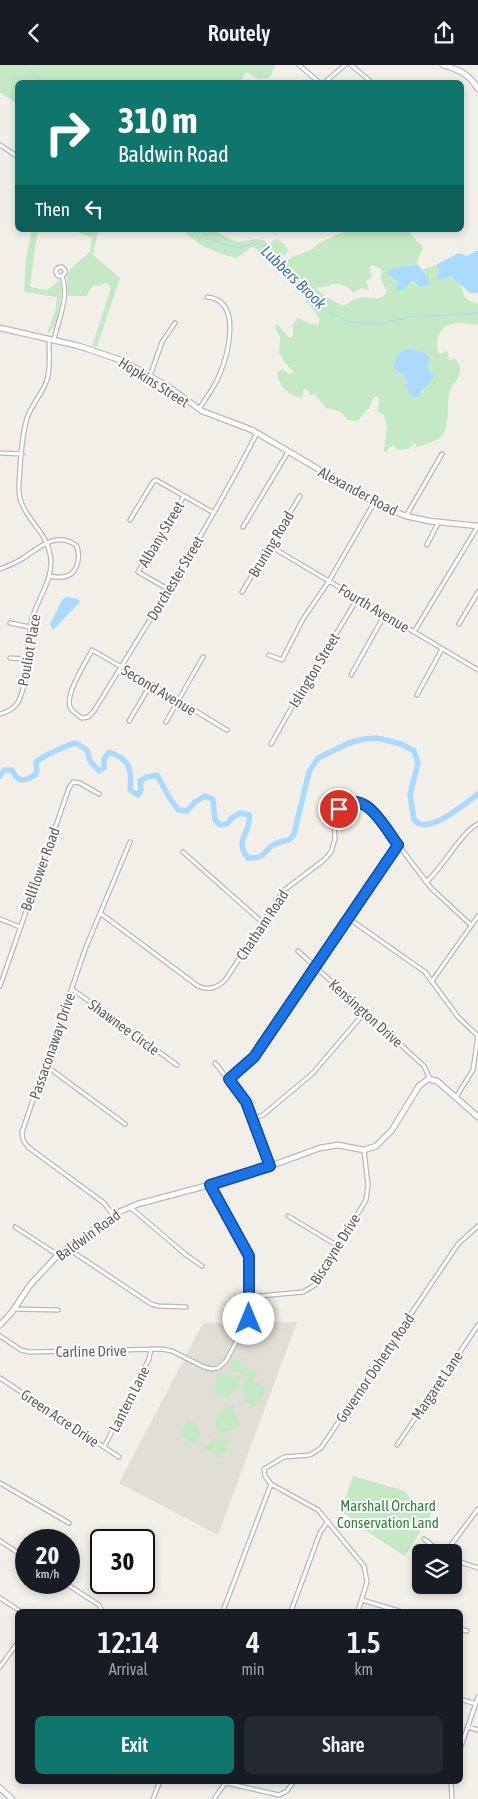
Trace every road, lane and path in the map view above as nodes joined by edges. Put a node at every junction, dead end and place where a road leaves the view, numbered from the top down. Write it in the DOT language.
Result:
graph roads {
  1 [pos="299,65"];
  2 [pos="345,65"];
  3 [pos="351,65"];
  4 [pos="443,65"];
  5 [pos="369,79"];
  6 [pos="316,80"];
  7 [pos="328,80"];
  8 [pos="478,89"];
  9 [pos="0,145"];
  10 [pos="15,155"];
  11 [pos="62,276"];
  12 [pos="207,297"];
  13 [pos="175,323"];
  14 [pos="0,328"];
  15 [pos="52,340"];
  16 [pos="150,376"];
  17 [pos="198,409"];
  18 [pos="248,428"];
  19 [pos="258,433"];
  20 [pos="288,452"];
  21 [pos="0,453"];
  22 [pos="22,454"];
  23 [pos="442,454"];
  24 [pos="184,496"];
  25 [pos="300,497"];
  26 [pos="374,503"];
  27 [pos="214,513"];
  28 [pos="406,516"];
  29 [pos="130,520"];
  30 [pos="438,523"];
  31 [pos="478,526"];
  32 [pos="243,527"];
  33 [pos="46,542"];
  34 [pos="427,545"];
  35 [pos="270,546"];
  36 [pos="0,569"];
  37 [pos="49,576"];
  38 [pos="329,581"];
  39 [pos="168,589"];
  40 [pos="242,592"];
  41 [pos="478,592"];
  42 [pos="358,598"];
  43 [pos="385,614"];
  44 [pos="10,623"];
  45 [pos="459,624"];
  46 [pos="30,627"];
  47 [pos="414,632"];
  48 [pos="442,649"];
  49 [pos="269,655"];
  50 [pos="203,657"];
  51 [pos="10,658"];
  52 [pos="26,659"];
  53 [pos="121,667"];
  54 [pos="478,670"];
  55 [pos="350,675"];
  56 [pos="150,684"];
  57 [pos="417,695"];
  58 [pos="179,700"];
  59 [pos="0,714"];
  60 [pos="86,718"];
  61 [pos="129,721"];
  62 [pos="166,722"];
  63 [pos="227,730"];
  64 [pos="272,744"];
  65 [pos="99,794"];
  66 [pos="478,824"];
  67 [pos="130,842"];
  68 [pos="398,845"];
  69 [pos="183,852"];
  70 [pos="426,882"];
  71 [pos="100,913"];
  72 [pos="478,916"];
  73 [pos="348,918"];
  74 [pos="0,919"];
  75 [pos="262,922"];
  76 [pos="471,925"];
  77 [pos="20,927"];
  78 [pos="298,951"];
  79 [pos="315,967"];
  80 [pos="432,981"];
  81 [pos="0,986"];
  82 [pos="72,989"];
  83 [pos="365,1012"];
  84 [pos="478,1036"];
  85 [pos="215,1063"];
  86 [pos="45,1065"];
  87 [pos="177,1065"];
  88 [pos="229,1079"];
  89 [pos="430,1079"];
  90 [pos="456,1097"];
  91 [pos="478,1117"];
  92 [pos="253,1119"];
  93 [pos="125,1123"];
  94 [pos="364,1150"];
  95 [pos="270,1166"];
  96 [pos="210,1185"];
  97 [pos="130,1207"];
  98 [pos="113,1215"];
  99 [pos="288,1217"];
  100 [pos="478,1226"];
  101 [pos="15,1227"];
  102 [pos="338,1245"];
  103 [pos="67,1248"];
  104 [pos="58,1255"];
  105 [pos="202,1267"];
  106 [pos="249,1297"];
  107 [pos="186,1307"];
  108 [pos="14,1309"];
  109 [pos="58,1310"];
  110 [pos="0,1325"];
  111 [pos="478,1325"];
  112 [pos="0,1335"];
  113 [pos="151,1349"];
  114 [pos="0,1378"];
  115 [pos="397,1445"];
  116 [pos="104,1447"];
  117 [pos="119,1457"];
  118 [pos="0,1483"];
  119 [pos="271,1484"];
  120 [pos="478,1509"];
  121 [pos="328,1521"];
  122 [pos="69,1523"];
  123 [pos="424,1539"];
  124 [pos="0,1541"];
  125 [pos="431,1544"];
  126 [pos="450,1544"];
  127 [pos="15,1551"];
  128 [pos="462,1563"];
  129 [pos="478,1568"];
  130 [pos="80,1593"];
  131 [pos="0,1598"];
  132 [pos="362,1600"];
  133 [pos="17,1609"];
  134 [pos="101,1609"];
  135 [pos="224,1609"];
  136 [pos="292,1609"];
  137 [pos="359,1609"];
  138 [pos="392,1609"];
  139 [pos="463,1630"];
  140 [pos="467,1631"];
  141 [pos="15,1646"];
  142 [pos="0,1667"];
  143 [pos="478,1697"];
  144 [pos="463,1700"];
  145 [pos="476,1704"];
  146 [pos="468,1727"];
  147 [pos="478,1730"];
  148 [pos="463,1741"];
  149 [pos="159,1784"];
  150 [pos="225,1784"];
  151 [pos="233,1784"];
  152 [pos="292,1784"];
  153 [pos="451,1784"];
  154 [pos="0,1788"];
  155 [pos="265,1793"];
  156 [pos="264,1798"];
  157 [pos="12,1799"];
  158 [pos="153,1799"];
  159 [pos="214,1799"];
  160 [pos="452,1799"];
  1 -- 6 [label="street"];
  2 -- 7 [label="street"];
  3 -- 5 [label="street"];
  4 -- 8 [label="street"];
  9 -- 10 [label="street"];
  11 -- 15 [label="street"];
  12 -- 17 [label="street"];
  13 -- 16 [label="street"];
  14 -- 15 [label="street, Hopkins Street"];
  15 -- 16 [label="street, Hopkins Street"];
  15 -- 22 [label="street"];
  16 -- 17 [label="street, Hopkins Street"];
  17 -- 18 [label="street, Hopkins Street"];
  18 -- 19 [label="street, Alexander Road"];
  19 -- 20 [label="street, Alexander Road"];
  19 -- 27 [label="street, Dorchester Street"];
  20 -- 26 [label="street, Alexander Road"];
  20 -- 32 [label="street"];
  21 -- 22 [label="street"];
  22 -- 33 [label="street"];
  23 -- 28 [label="street"];
  24 -- 27 [label="street"];
  24 -- 29 [label="street"];
  24 -- 39 [label="street, Albany Street"];
  25 -- 35 [label="street, Bruning Road"];
  26 -- 28 [label="street, Alexander Road"];
  26 -- 38 [label="street"];
  27 -- 39 [label="street, Dorchester Street"];
  28 -- 30 [label="street, Alexander Road"];
  30 -- 31 [label="street, Alexander Road"];
  30 -- 34 [label="street"];
  31 -- 47 [label="street"];
  33 -- 36 [label="street"];
  33 -- 37 [label="street, Pouliot Place"];
  33 -- 37 [label="street"];
  35 -- 38 [label="street, Fourth Avenue"];
  35 -- 40 [label="street, Bruning Road"];
  37 -- 46 [label="street, Pouliot Place"];
  38 -- 42 [label="street, Fourth Avenue"];
  38 -- 49 [label="street"];
  39 -- 53 [label="street, Dorchester Street"];
  41 -- 45 [label="street"];
  42 -- 43 [label="street, Fourth Avenue"];
  42 -- 64 [label="street, Islington Street"];
  43 -- 47 [label="street, Fourth Avenue"];
  43 -- 55 [label="street"];
  44 -- 46 [label="street"];
  46 -- 52 [label="street, Pouliot Place"];
  47 -- 48 [label="street, Fourth Avenue"];
  48 -- 54 [label="street, Fourth Avenue"];
  48 -- 57 [label="street"];
  50 -- 58 [label="street"];
  51 -- 52 [label="street"];
  52 -- 59 [label="street, Pouliot Place"];
  53 -- 56 [label="street, Second Avenue"];
  53 -- 60 [label="street, Dorchester Street"];
  53 -- 60 [label="street, Second Avenue"];
  56 -- 58 [label="street, Second Avenue"];
  56 -- 61 [label="street"];
  58 -- 62 [label="street"];
  58 -- 63 [label="street, Second Avenue"];
  65 -- 77 [label="street, Bellflower Road"];
  66 -- 70 [label="street"];
  67 -- 71 [label="street, Passaconaway Drive"];
  68 -- 70 [label="street, Chatham Road"];
  68 -- 73 [label="street"];
  68 -- 75 [label="street, Chatham Road"];
  69 -- 75 [label="street"];
  70 -- 76 [label="street, Chatham Road"];
  71 -- 75 [label="street, Chatham Road"];
  71 -- 82 [label="street, Passaconaway Drive"];
  72 -- 76 [label="street"];
  73 -- 79 [label="street"];
  73 -- 80 [label="street"];
  74 -- 77 [label="street"];
  76 -- 80 [label="street"];
  77 -- 81 [label="street, Bellflower Road"];
  78 -- 79 [label="street, Kensington Drive"];
  79 -- 83 [label="street, Kensington Drive"];
  79 -- 88 [label="street"];
  80 -- 84 [label="street"];
  82 -- 86 [label="street, Passaconaway Drive"];
  82 -- 87 [label="street, Shawnee Circle"];
  83 -- 89 [label="street, Kensington Drive"];
  83 -- 92 [label="street"];
  84 -- 90 [label="street"];
  85 -- 88 [label="street"];
  86 -- 93 [label="street"];
  86 -- 98 [label="street, Passaconaway Drive"];
  88 -- 92 [label="street"];
  89 -- 90 [label="street"];
  89 -- 94 [label="street"];
  90 -- 91 [label="street"];
  92 -- 95 [label="street"];
  94 -- 95 [label="street, Baldwin Road"];
  94 -- 102 [label="street, Biscayne Drive"];
  95 -- 96 [label="street, Baldwin Road"];
  96 -- 97 [label="street, Baldwin Road"];
  96 -- 106 [label="street, Carline Drive"];
  97 -- 98 [label="street, Baldwin Road"];
  97 -- 105 [label="street"];
  98 -- 103 [label="street, Baldwin Road"];
  99 -- 102 [label="street"];
  100 -- 119 [label="street, Governor Doherty Road"];
  101 -- 104 [label="street"];
  102 -- 106 [label="street, Biscayne Drive"];
  103 -- 104 [label="street, Baldwin Road"];
  103 -- 107 [label="street"];
  104 -- 108 [label="street, Baldwin Road"];
  106 -- 113 [label="street, Carline Drive"];
  108 -- 109 [label="street"];
  108 -- 110 [label="street, Baldwin Road"];
  111 -- 115 [label="street, Margaret Lane"];
  112 -- 113 [label="street, Carline Drive"];
  113 -- 116 [label="street, Lantern Lane"];
  114 -- 116 [label="street, Green Acre Drive"];
  116 -- 117 [label="street, Green Acre Drive"];
  118 -- 122 [label="street"];
  119 -- 121 [label="street"];
  119 -- 135 [label="street"];
  120 -- 126 [label="street"];
  121 -- 132 [label="street"];
  121 -- 136 [label="street"];
  123 -- 125 [label="street"];
  124 -- 127 [label="street"];
  128 -- 129 [label="street"];
  130 -- 134 [label="street"];
  131 -- 133 [label="street"];
  132 -- 137 [label="street"];
  132 -- 138 [label="street"];
  139 -- 140 [label="street"];
  141 -- 142 [label="street"];
  143 -- 145 [label="street"];
  144 -- 145 [label="street"];
  145 -- 146 [label="street"];
  146 -- 147 [label="street"];
  146 -- 148 [label="street"];
  149 -- 158 [label="street"];
  150 -- 159 [label="street"];
  151 -- 155 [label="street"];
  152 -- 155 [label="street"];
  153 -- 160 [label="street"];
  154 -- 157 [label="street"];
  155 -- 156 [label="street"];
}
